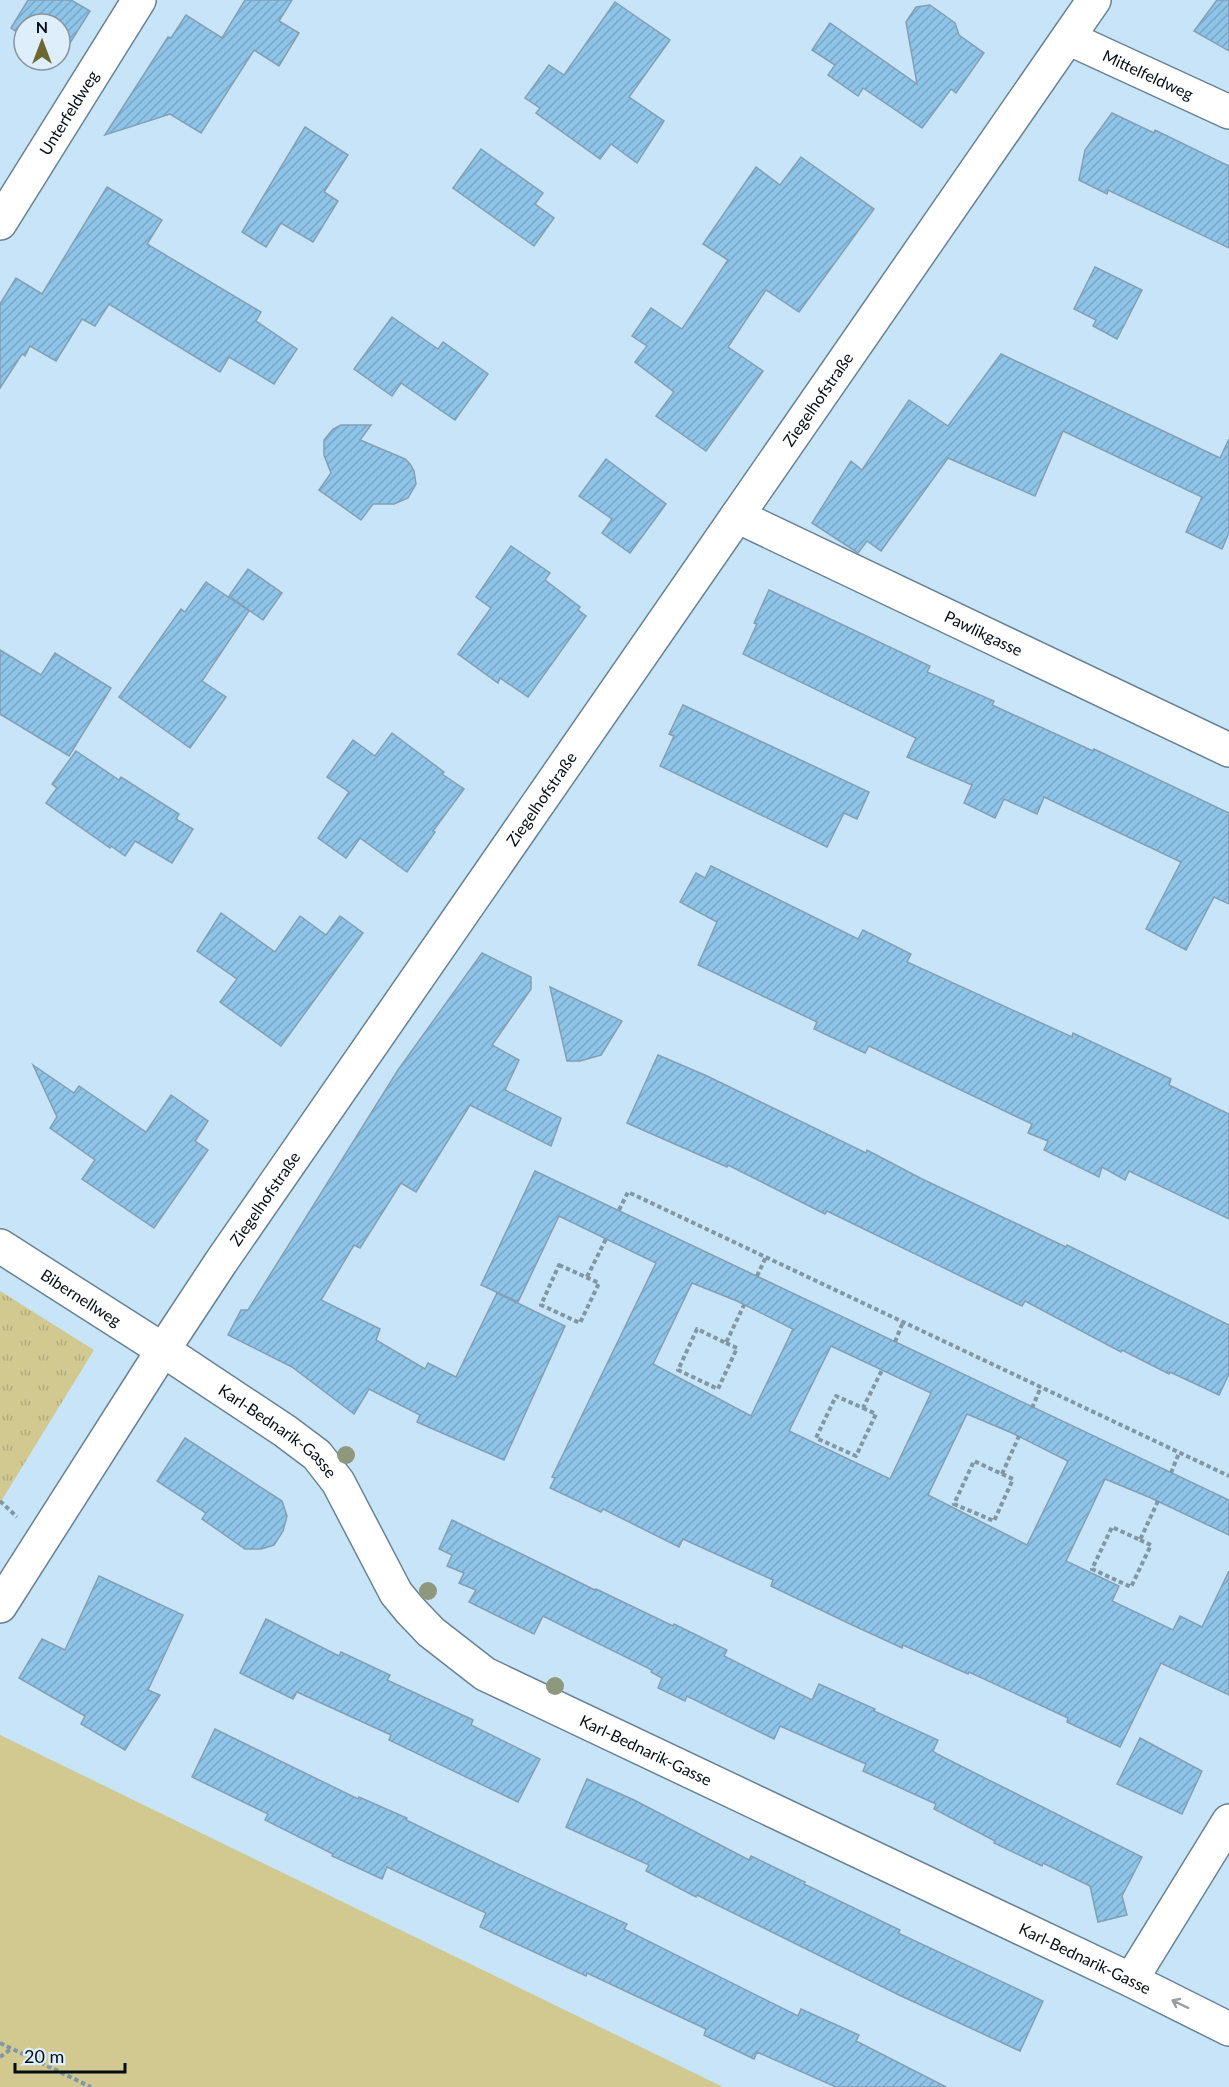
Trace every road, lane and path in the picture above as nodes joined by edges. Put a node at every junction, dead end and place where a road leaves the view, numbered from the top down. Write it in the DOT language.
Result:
graph roads {
  1 [pos="139,0"];
  2 [pos="1094,0"];
  3 [pos="1068,38"];
  4 [pos="1229,112"];
  5 [pos="0,223"];
  6 [pos="737,516"];
  7 [pos="1229,750"];
  8 [pos="620,1210"];
  9 [pos="606,1239"];
  10 [pos="0,1246"];
  11 [pos="766,1257"];
  12 [pos="757,1276"];
  13 [pos="587,1277"];
  14 [pos="744,1305"];
  15 [pos="903,1322"];
  16 [pos="895,1342"];
  17 [pos="726,1343"];
  18 [pos="163,1350"];
  19 [pos="882,1370"];
  20 [pos="1041,1387"];
  21 [pos="864,1408"];
  22 [pos="1032,1408"];
  23 [pos="1019,1436"];
  24 [pos="1179,1453"];
  25 [pos="1171,1473"];
  26 [pos="1002,1474"];
  27 [pos="1229,1476"];
  28 [pos="1158,1501"];
  29 [pos="1140,1540"];
  30 [pos="0,1606"];
  31 [pos="1229,1821"];
  32 [pos="1131,1980"];
  33 [pos="1229,2029"];
  34 [pos="0,2043"];
  35 [pos="11,2049"];
  36 [pos="0,2057"];
  37 [pos="91,2087"];
  1 -- 5 [label="street, Unterfeldweg"];
  2 -- 3 [label="street, Ziegelhofstraße"];
  3 -- 4 [label="street, Mittelfeldweg"];
  3 -- 6 [label="street, Ziegelhofstraße"];
  6 -- 7 [label="street, Pawlikgasse"];
  6 -- 18 [label="street, Ziegelhofstraße"];
  8 -- 11 [label="path"];
  9 -- 13 [label="path"];
  10 -- 18 [label="street, Bibernellweg"];
  11 -- 12 [label="path"];
  11 -- 15 [label="path"];
  13 -- 13 [label="path"];
  14 -- 17 [label="path"];
  15 -- 16 [label="path"];
  15 -- 20 [label="path"];
  17 -- 17 [label="path"];
  18 -- 30 [label="street, Ziegelhofstraße"];
  18 -- 32 [label="street, Karl-Bednarik-Gasse"];
  19 -- 21 [label="path"];
  20 -- 22 [label="path"];
  20 -- 24 [label="path"];
  21 -- 21 [label="path"];
  23 -- 26 [label="path"];
  24 -- 25 [label="path"];
  24 -- 27 [label="path"];
  26 -- 26 [label="path"];
  28 -- 29 [label="path"];
  29 -- 29 [label="path"];
  31 -- 32 [label="street"];
  33 -- 32 [label="street, Karl-Bednarik-Gasse, one-way"];
  34 -- 35 [label="path"];
  35 -- 36 [label="path"];
  35 -- 37 [label="path"];
}
